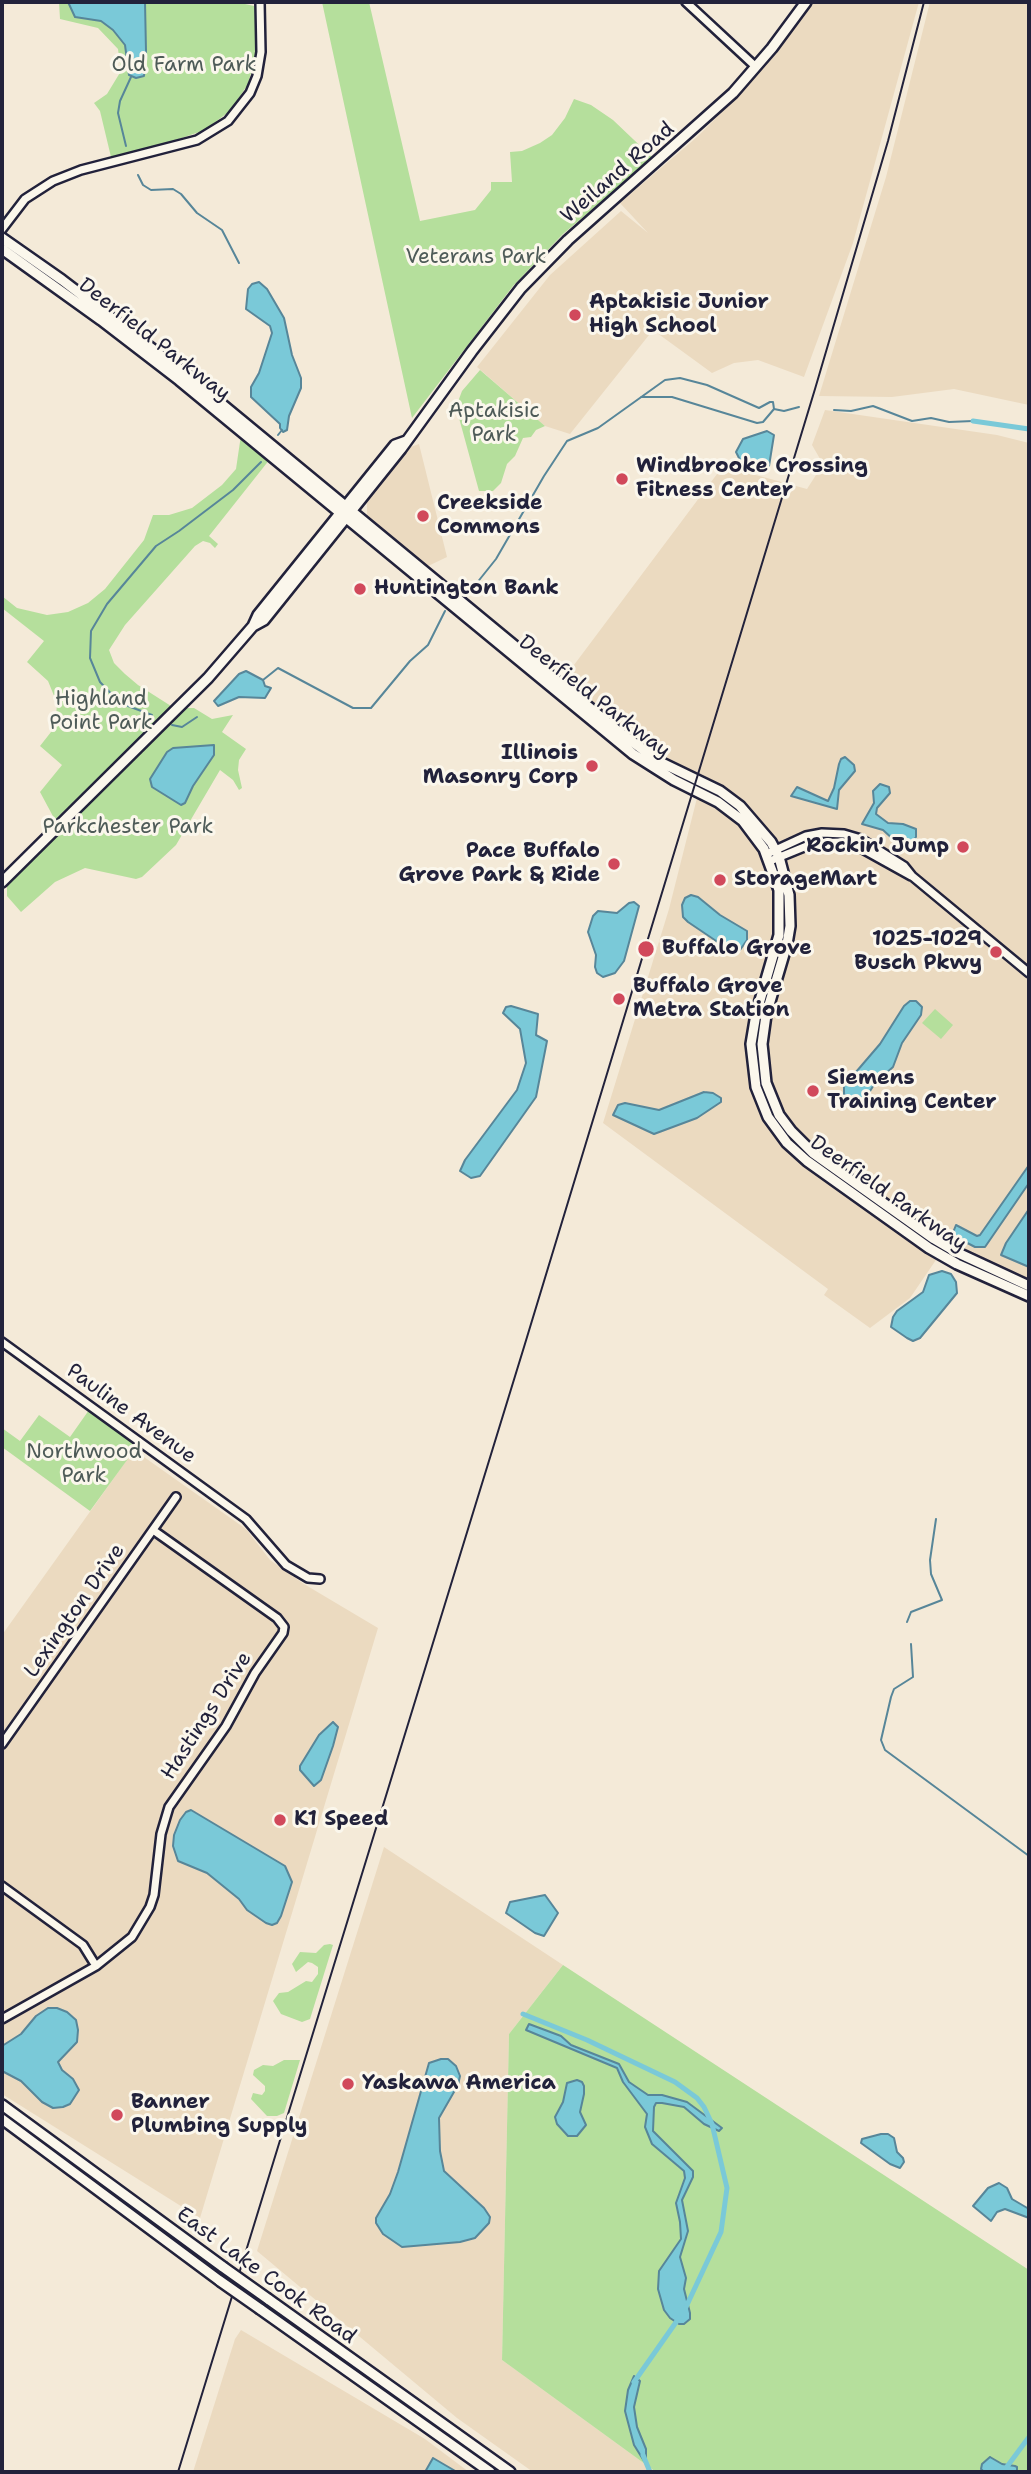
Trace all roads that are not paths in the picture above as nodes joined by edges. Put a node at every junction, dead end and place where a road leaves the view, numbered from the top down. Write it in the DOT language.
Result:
graph roads {
  1 [pos="260,2"];
  2 [pos="686,2"];
  3 [pos="806,2"];
  4 [pos="756,67"];
  5 [pos="2,229"];
  6 [pos="2,238"];
  7 [pos="2,249"];
  8 [pos="346,512"];
  9 [pos="366,533"];
  10 [pos="331,538"];
  11 [pos="253,626"];
  12 [pos="773,856"];
  13 [pos="2,882"];
  14 [pos="1029,974"];
  15 [pos="1029,1286"];
  16 [pos="1029,1296"];
  17 [pos="2,1342"];
  18 [pos="176,1497"];
  19 [pos="153,1531"];
  20 [pos="320,1579"];
  21 [pos="2,1744"];
  22 [pos="2,1886"];
  23 [pos="96,1966"];
  24 [pos="2,2020"];
  25 [pos="2,2105"];
  26 [pos="2,2119"];
  27 [pos="490,2472"];
  28 [pos="510,2472"];
  1 -- 5 [label="street"];
  2 -- 4 [label="street"];
  3 -- 4 [label="main road, Weiland Road"];
  4 -- 8 [label="main road, Weiland Road"];
  6 -- 8 [label="main road, Deerfield Parkway"];
  7 -- 8 [label="main road, Deerfield Parkway"];
  8 -- 9 [label="main road, Deerfield Parkway"];
  8 -- 10 [label="main road, Weiland Road"];
  8 -- 11 [label="main road, Weiland Road"];
  8 -- 12 [label="main road, Deerfield Parkway"];
  9 -- 10 [label="main road"];
  9 -- 12 [label="main road, Deerfield Parkway"];
  10 -- 11 [label="main road, Weiland Road"];
  11 -- 13 [label="main road, Weiland Road"];
  12 -- 14 [label="street"];
  12 -- 15 [label="main road, Deerfield Parkway"];
  12 -- 16 [label="main road, Deerfield Parkway"];
  17 -- 20 [label="street, Pauline Avenue"];
  18 -- 19 [label="street, Lexington Drive"];
  19 -- 21 [label="street, Lexington Drive"];
  19 -- 23 [label="street, Hastings Drive"];
  22 -- 23 [label="street"];
  23 -- 24 [label="street"];
  25 -- 28 [label="main road, East Lake Cook Road, bridge"];
  26 -- 27 [label="main road, East Lake Cook Road, bridge"];
}
